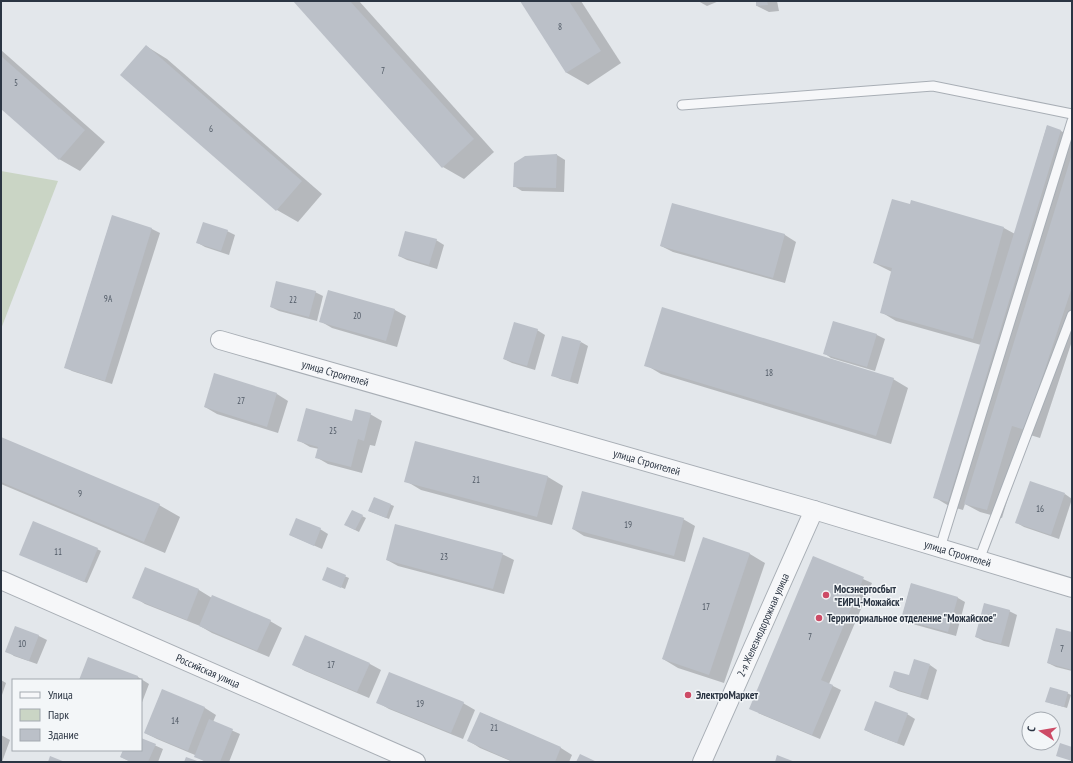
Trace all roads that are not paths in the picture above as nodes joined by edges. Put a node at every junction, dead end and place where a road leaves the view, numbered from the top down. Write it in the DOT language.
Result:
graph roads {
  1 [pos="682,105"];
  2 [pos="1072,114"];
  3 [pos="1072,120"];
  4 [pos="1072,315"];
  5 [pos="220,340"];
  6 [pos="814,510"];
  7 [pos="940,548"];
  8 [pos="979,560"];
  9 [pos="1,580"];
  10 [pos="1072,588"];
  11 [pos="416,762"];
  12 [pos="702,762"];
  1 -- 2 [label="lane"];
  3 -- 7 [label="lane"];
  4 -- 8 [label="lane"];
  5 -- 6 [label="street, улица Строителей"];
  6 -- 7 [label="street, улица Строителей"];
  6 -- 12 [label="street, 2-я Железнодорожная улица"];
  7 -- 8 [label="street, улица Строителей"];
  8 -- 10 [label="street, улица Строителей"];
  9 -- 11 [label="street, Российская улица"];
}
